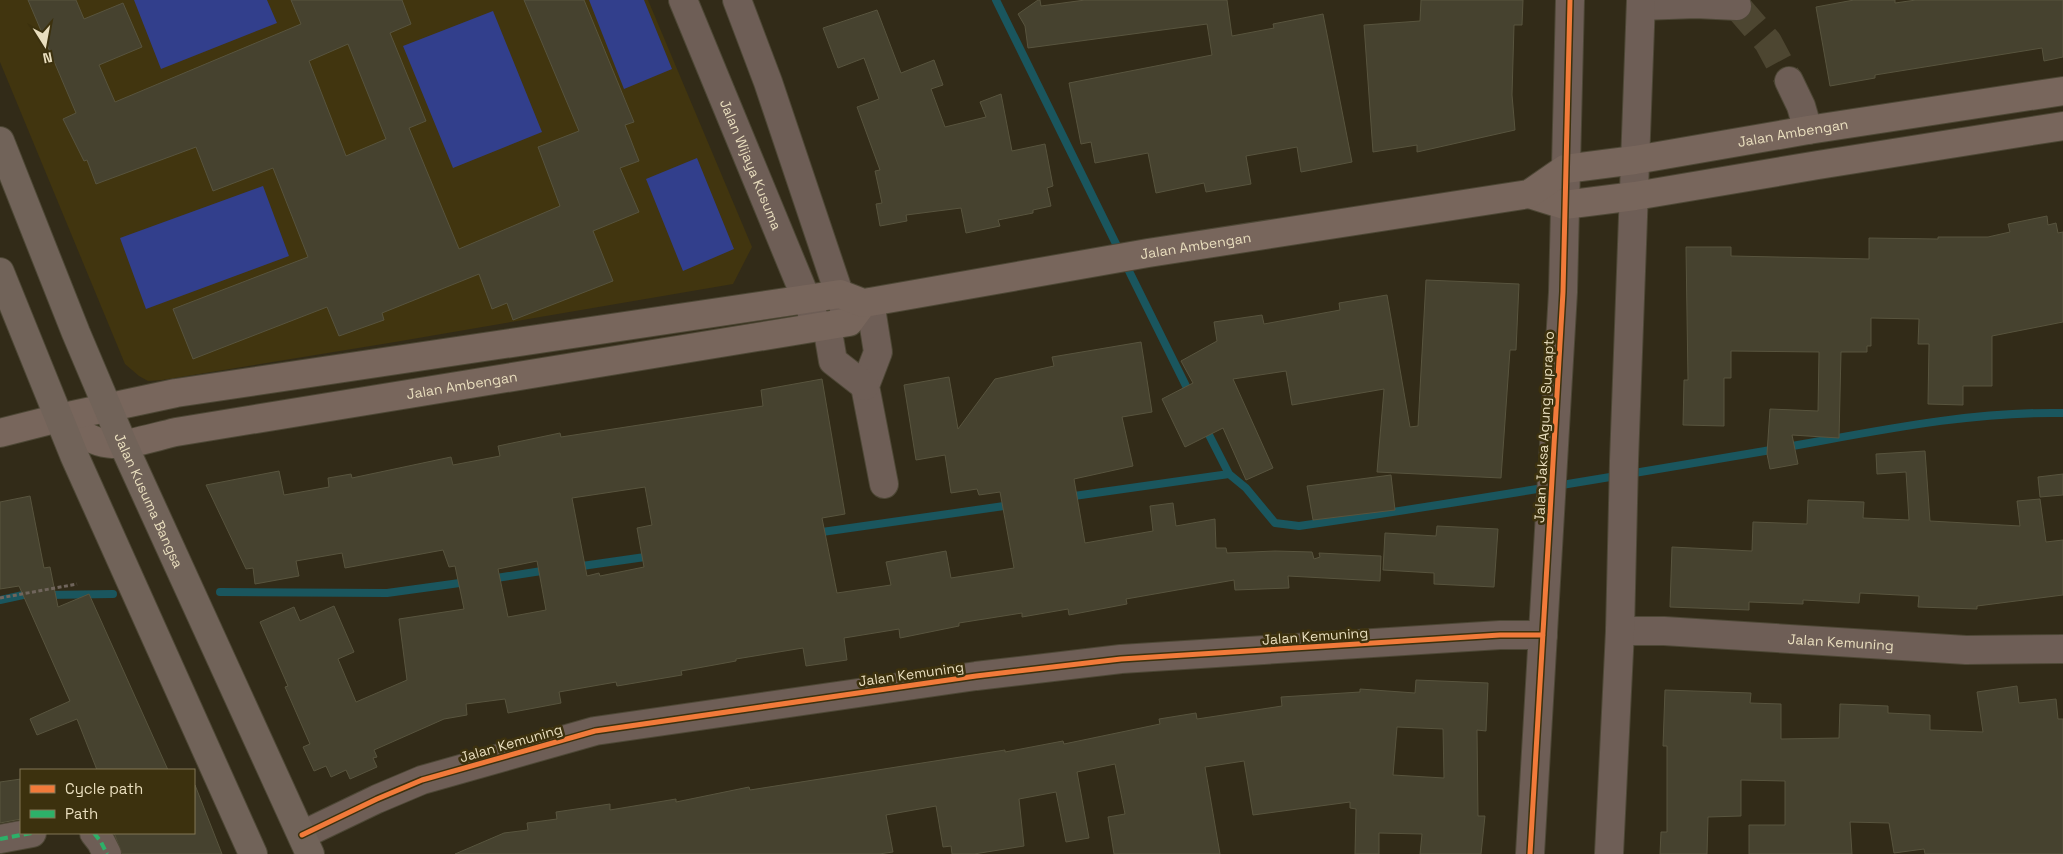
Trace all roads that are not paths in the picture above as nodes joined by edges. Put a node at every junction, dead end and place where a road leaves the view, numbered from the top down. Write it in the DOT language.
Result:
graph roads {
  1 [pos="683,0"];
  2 [pos="737,0"];
  3 [pos="1570,0"];
  4 [pos="1641,3"];
  5 [pos="1738,6"];
  6 [pos="1789,81"];
  7 [pos="2063,91"];
  8 [pos="2063,126"];
  9 [pos="1808,130"];
  10 [pos="0,141"];
  11 [pos="1635,160"];
  12 [pos="1565,170"];
  13 [pos="1530,194"];
  14 [pos="1635,196"];
  15 [pos="1564,205"];
  16 [pos="0,272"];
  17 [pos="807,298"];
  18 [pos="844,312"];
  19 [pos="865,386"];
  20 [pos="108,408"];
  21 [pos="59,418"];
  22 [pos="0,433"];
  23 [pos="123,444"];
  24 [pos="884,484"];
  25 [pos="1620,631"];
  26 [pos="1543,635"];
  27 [pos="2063,649"];
  28 [pos="27,834"];
  29 [pos="95,834"];
  30 [pos="0,839"];
  31 [pos="306,844"];
  32 [pos="107,854"];
  33 [pos="253,854"];
  34 [pos="1530,854"];
  35 [pos="1609,854"];
  1 -- 17 [label="street, Jalan Wijaya Kusuma"];
  2 -- 18 [label="street"];
  3 -- 12 [label="street, Jalan Jaksa Agung Suprapto"];
  4 -- 5 [label="street"];
  4 -- 11 [label="street"];
  6 -- 9 [label="street"];
  7 -- 9 [label="main road, Jalan Ambengan"];
  8 -- 14 [label="main road, Jalan Ambengan"];
  9 -- 11 [label="main road, Jalan Ambengan"];
  10 -- 20 [label="highway, Jalan Kusuma Bangsa"];
  11 -- 12 [label="main road, Jalan Ambengan"];
  11 -- 14 [label="street"];
  12 -- 13 [label="main road, Jalan Ambengan"];
  12 -- 15 [label="street, Jalan Jaksa Agung Suprapto"];
  13 -- 15 [label="main road, Jalan Ambengan"];
  13 -- 18 [label="main road, Jalan Ambengan"];
  14 -- 15 [label="main road, Jalan Ambengan"];
  14 -- 25 [label="street"];
  15 -- 26 [label="street, Jalan Jaksa Agung Suprapto"];
  16 -- 21 [label="highway"];
  17 -- 18 [label="main road, Jalan Ambengan"];
  17 -- 20 [label="main road, Jalan Ambengan"];
  18 -- 19 [label="street"];
  18 -- 19 [label="street"];
  18 -- 23 [label="main road, Jalan Ambengan"];
  19 -- 24 [label="street"];
  20 -- 21 [label="main road, Jalan Ambengan"];
  20 -- 23 [label="highway, Jalan Kusuma Bangsa"];
  21 -- 22 [label="main road, Jalan Ambengan"];
  21 -- 23 [label="main road, Jalan Ambengan"];
  21 -- 33 [label="highway"];
  23 -- 31 [label="highway, Jalan Kusuma Bangsa"];
  25 -- 27 [label="street, Jalan Kemuning"];
  25 -- 35 [label="street"];
  26 -- 31 [label="street, Jalan Kemuning"];
  26 -- 34 [label="street, Jalan Jaksa Agung Suprapto"];
  28 -- 30 [label="street"];
  29 -- 32 [label="street"];
}
